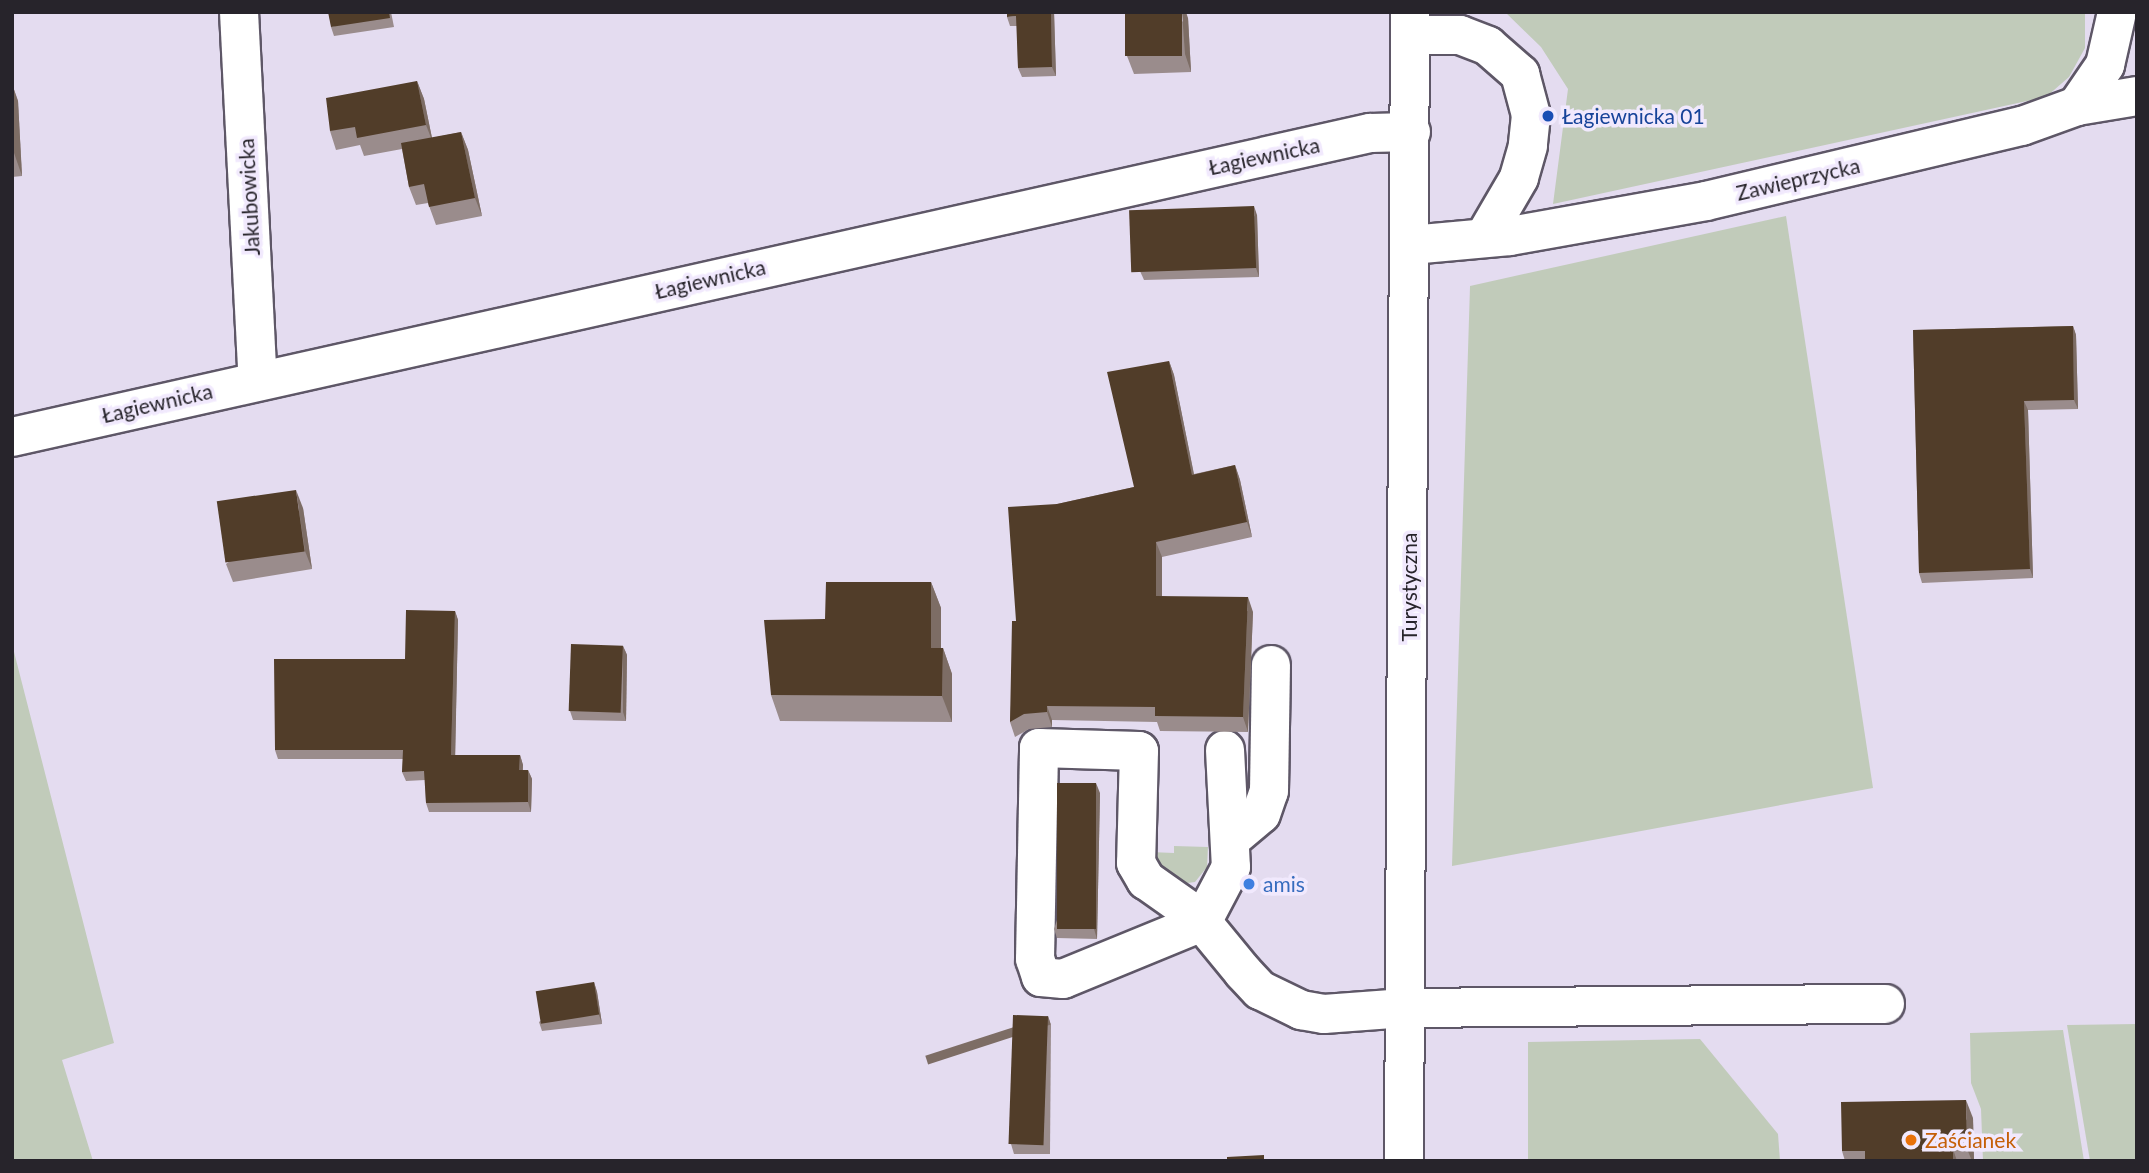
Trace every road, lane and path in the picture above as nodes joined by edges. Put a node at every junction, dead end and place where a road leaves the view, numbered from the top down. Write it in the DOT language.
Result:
graph roads {
  1 [pos="239,12"];
  2 [pos="2117,12"];
  3 [pos="1410,24"];
  4 [pos="2137,96"];
  5 [pos="2077,106"];
  6 [pos="1410,132"];
  7 [pos="1484,239"];
  8 [pos="1411,245"];
  9 [pos="258,381"];
  10 [pos="12,437"];
  11 [pos="1270,664"];
  12 [pos="1225,750"];
  13 [pos="1230,840"];
  14 [pos="1202,922"];
  15 [pos="1885,1004"];
  16 [pos="1405,1008"];
  17 [pos="1404,1161"];
  1 -- 9 [label="street, Jakubowicka"];
  2 -- 5 [label="street"];
  3 -- 6 [label="street, Turystyczna"];
  3 -- 7 [label="street"];
  4 -- 5 [label="street, Zawieprzycka"];
  5 -- 7 [label="street, Zawieprzycka"];
  6 -- 8 [label="street, Turystyczna"];
  6 -- 9 [label="street, Łagiewnicka"];
  7 -- 8 [label="street, Zawieprzycka"];
  8 -- 16 [label="street, Turystyczna"];
  9 -- 10 [label="street, Łagiewnicka"];
  11 -- 13 [label="street"];
  12 -- 13 [label="street"];
  13 -- 14 [label="street"];
  14 -- 14 [label="street"];
  14 -- 16 [label="street"];
  15 -- 16 [label="street"];
  16 -- 17 [label="street, Turystyczna"];
}
